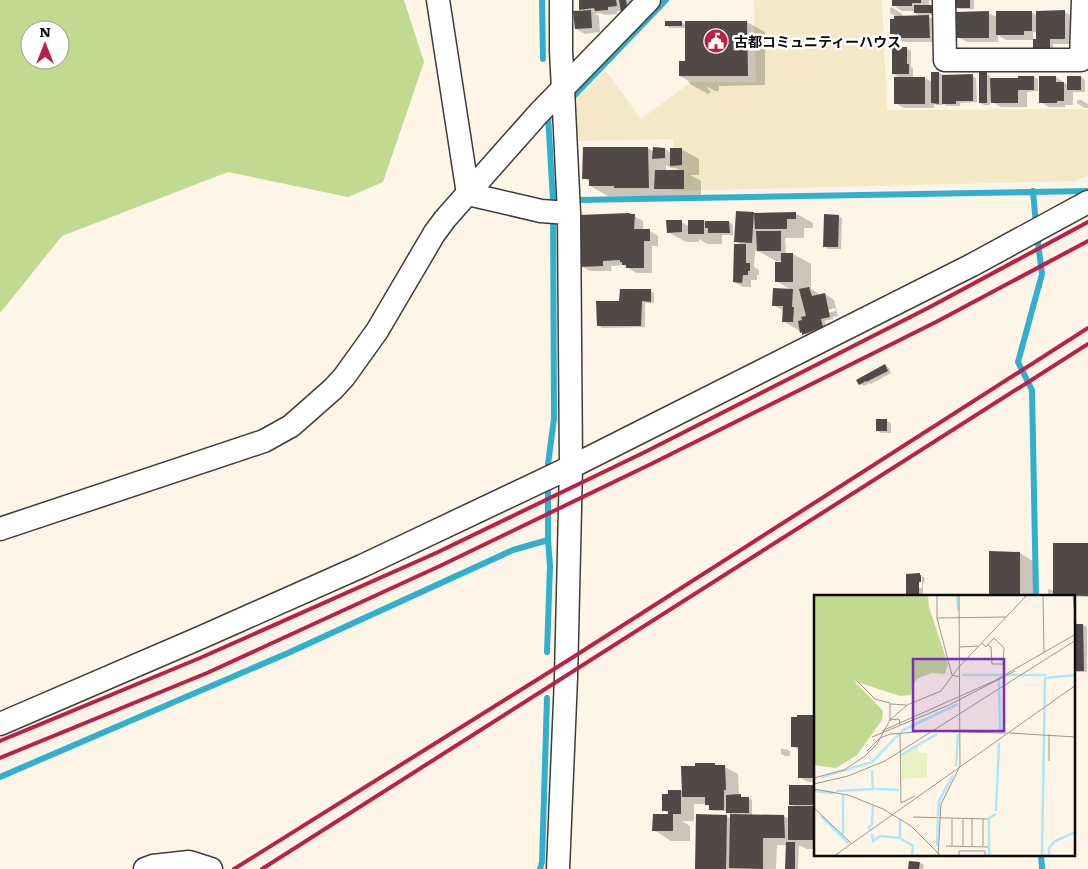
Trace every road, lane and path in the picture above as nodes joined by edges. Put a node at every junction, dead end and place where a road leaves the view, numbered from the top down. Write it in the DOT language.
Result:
graph roads {
  1 [pos="438,0"];
  2 [pos="561,0"];
  3 [pos="649,0"];
  4 [pos="944,0"];
  5 [pos="1083,0"];
  6 [pos="563,89"];
  7 [pos="468,194"];
  8 [pos="1088,202"];
  9 [pos="558,213"];
  10 [pos="557,473"];
  11 [pos="0,529"];
  12 [pos="0,724"];
  13 [pos="146,869"];
  14 [pos="211,869"];
  15 [pos="558,869"];
  1 -- 7 [label="street"];
  2 -- 6 [label="street"];
  3 -- 6 [label="street"];
  4 -- 5 [label="street"];
  6 -- 7 [label="street"];
  6 -- 9 [label="street"];
  7 -- 9 [label="street"];
  7 -- 11 [label="street"];
  8 -- 10 [label="street"];
  9 -- 10 [label="street"];
  10 -- 12 [label="street"];
  10 -- 15 [label="street"];
  13 -- 14 [label="street"];
}
